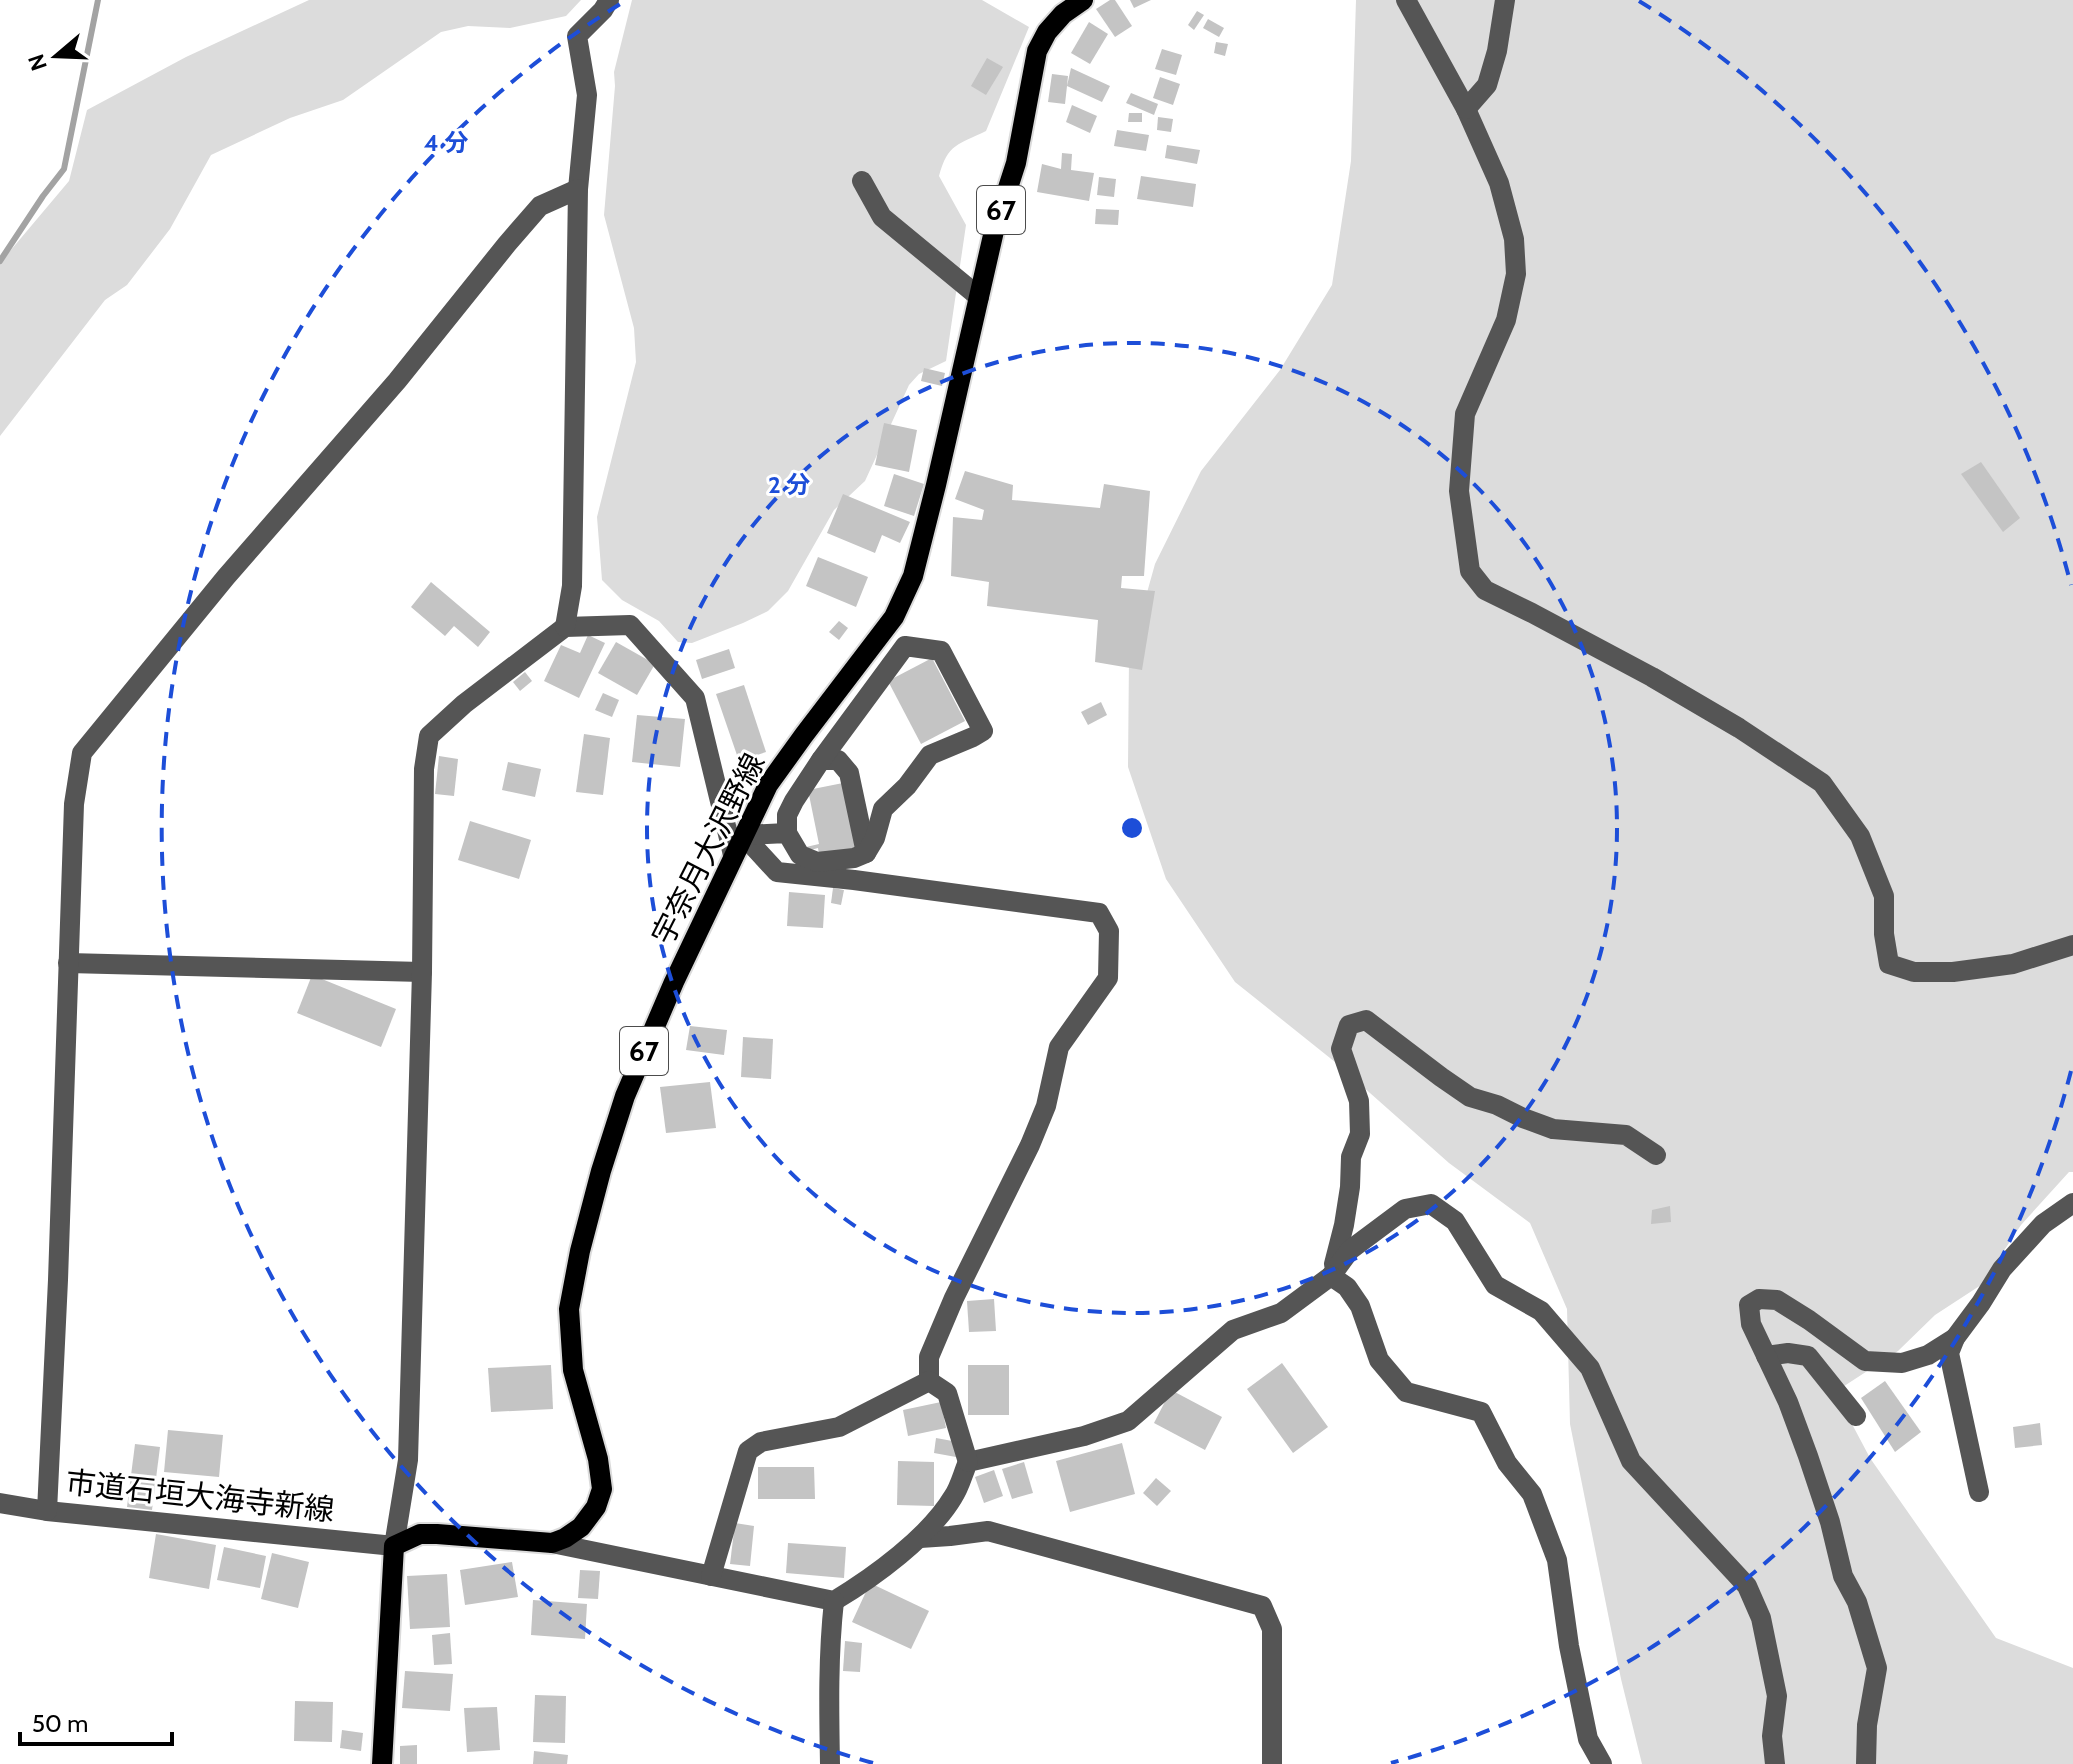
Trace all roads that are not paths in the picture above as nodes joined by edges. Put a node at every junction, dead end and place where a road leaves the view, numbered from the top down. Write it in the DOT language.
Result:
graph roads {
  1 [pos="609,0"];
  2 [pos="1083,0"];
  3 [pos="1406,0"];
  4 [pos="1505,0"];
  5 [pos="1466,109"];
  6 [pos="862,181"];
  7 [pos="578,189"];
  8 [pos="979,297"];
  9 [pos="565,627"];
  10 [pos="821,760"];
  11 [pos="787,833"];
  12 [pos="743,835"];
  13 [pos="866,853"];
  14 [pos="733,855"];
  15 [pos="2073,945"];
  16 [pos="68,963"];
  17 [pos="422,972"];
  18 [pos="1656,1155"];
  19 [pos="2073,1203"];
  20 [pos="1331,1276"];
  21 [pos="1955,1338"];
  22 [pos="1766,1356"];
  23 [pos="929,1381"];
  24 [pos="1856,1416"];
  25 [pos="968,1462"];
  26 [pos="1979,1492"];
  27 [pos="0,1503"];
  28 [pos="47,1511"];
  29 [pos="920,1538"];
  30 [pos="552,1543"];
  31 [pos="394,1546"];
  32 [pos="711,1576"];
  33 [pos="834,1601"];
  34 [pos="382,1764"];
  35 [pos="830,1764"];
  36 [pos="1272,1764"];
  37 [pos="1602,1764"];
  38 [pos="1775,1764"];
  39 [pos="1866,1764"];
  1 -- 7 [label="street"];
  2 -- 8 [label="main road, 宇奈月大沢野線 / 67"];
  3 -- 5 [label="street"];
  4 -- 5 [label="street"];
  5 -- 15 [label="street"];
  6 -- 8 [label="street"];
  7 -- 9 [label="street"];
  7 -- 16 [label="street"];
  8 -- 12 [label="main road, 宇奈月大沢野線 / 67"];
  9 -- 14 [label="street"];
  9 -- 17 [label="street"];
  10 -- 11 [label="street"];
  10 -- 13 [label="street"];
  10 -- 13 [label="street"];
  11 -- 12 [label="street"];
  11 -- 13 [label="street"];
  12 -- 14 [label="main road, 宇奈月大沢野線 / 67"];
  12 -- 23 [label="street"];
  14 -- 30 [label="main road, 宇奈月大沢野線 / 67"];
  16 -- 17 [label="street"];
  16 -- 28 [label="street"];
  17 -- 31 [label="street"];
  18 -- 20 [label="street"];
  19 -- 21 [label="street"];
  20 -- 25 [label="street"];
  20 -- 37 [label="street"];
  20 -- 38 [label="street"];
  21 -- 22 [label="street"];
  21 -- 26 [label="street"];
  22 -- 24 [label="street"];
  22 -- 39 [label="street"];
  23 -- 25 [label="street"];
  23 -- 32 [label="street"];
  25 -- 29 [label="street"];
  27 -- 28 [label="street, 市道石垣大海寺新線"];
  28 -- 31 [label="street, 市道石垣大海寺新線"];
  29 -- 33 [label="street"];
  29 -- 36 [label="street"];
  30 -- 31 [label="main road"];
  30 -- 32 [label="street"];
  31 -- 34 [label="main road"];
  32 -- 33 [label="street"];
  33 -- 35 [label="street"];
}
